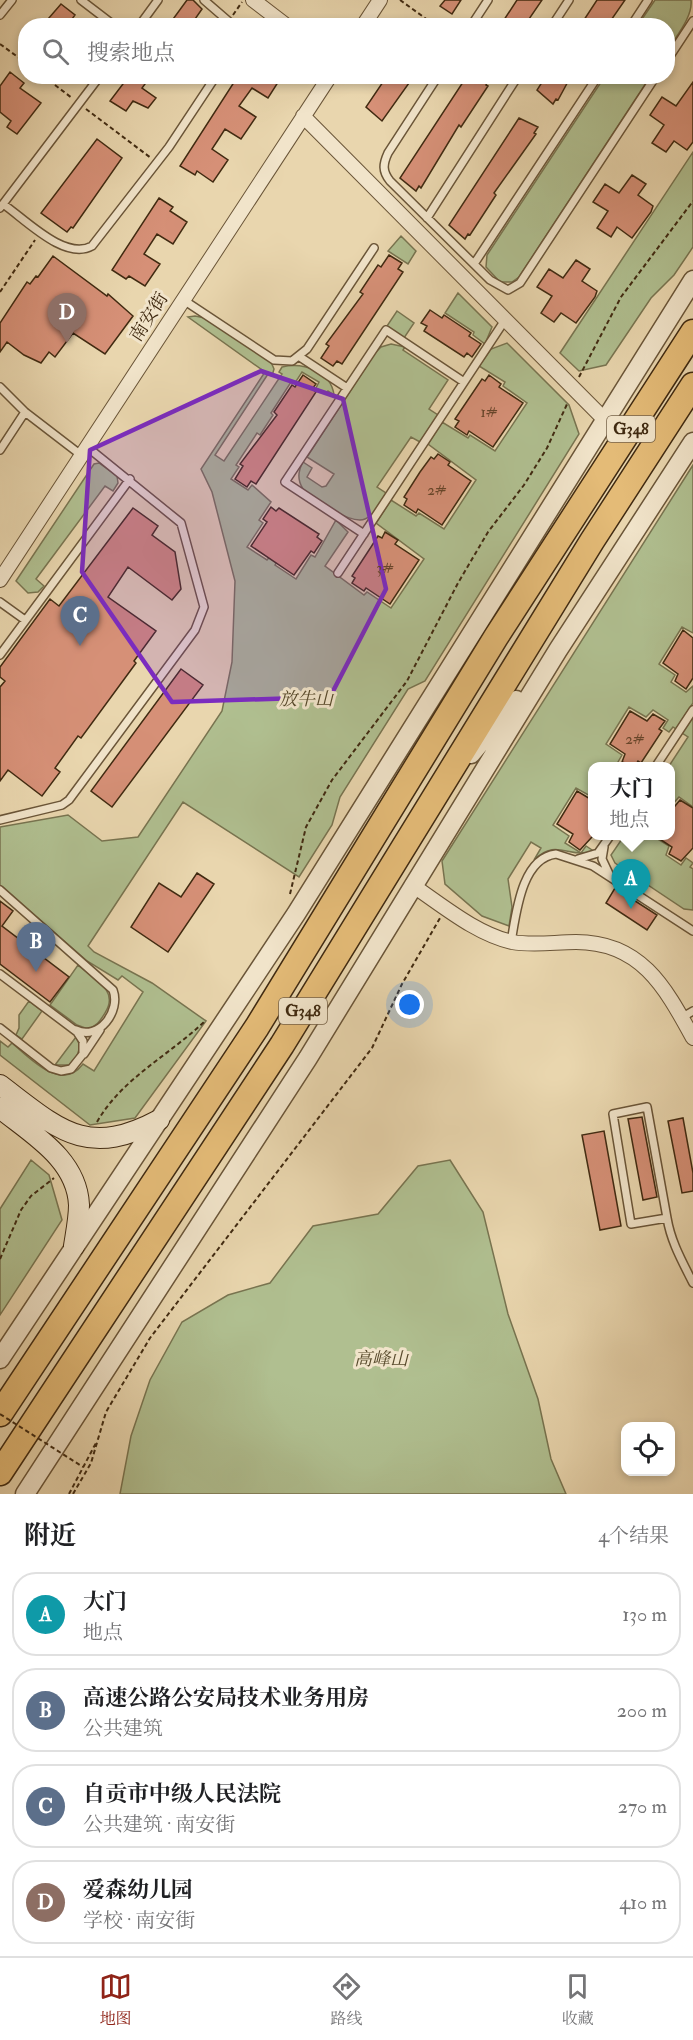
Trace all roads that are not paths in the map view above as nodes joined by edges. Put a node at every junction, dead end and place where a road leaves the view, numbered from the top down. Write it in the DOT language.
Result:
graph roads {
  1 [pos="12,0"];
  2 [pos="81,0"];
  3 [pos="159,0"];
  4 [pos="204,0"];
  5 [pos="380,0"];
  6 [pos="488,0"];
  7 [pos="569,0"];
  8 [pos="648,0"];
  9 [pos="260,2"];
  10 [pos="0,15"];
  11 [pos="105,18"];
  12 [pos="145,18"];
  13 [pos="226,18"];
  14 [pos="278,18"];
  15 [pos="368,18"];
  16 [pos="476,18"];
  17 [pos="557,18"];
  18 [pos="636,18"];
  19 [pos="693,21"];
  20 [pos="675,48"];
  21 [pos="94,84"];
  22 [pos="211,84"];
  23 [pos="325,84"];
  24 [pos="433,84"];
  25 [pos="513,84"];
  26 [pos="593,84"];
  27 [pos="651,84"];
  28 [pos="303,116"];
  29 [pos="2,206"];
  30 [pos="451,241"];
  31 [pos="374,248"];
  32 [pos="474,264"];
  33 [pos="693,280"];
  34 [pos="182,299"];
  35 [pos="506,320"];
  36 [pos="693,332"];
  37 [pos="300,357"];
  38 [pos="464,382"];
  39 [pos="693,385"];
  40 [pos="0,387"];
  41 [pos="347,388"];
  42 [pos="25,412"];
  43 [pos="605,420"];
  44 [pos="693,442"];
  45 [pos="0,450"];
  46 [pos="83,451"];
  47 [pos="130,479"];
  48 [pos="364,534"];
  49 [pos="338,573"];
  50 [pos="0,580"];
  51 [pos="0,602"];
  52 [pos="25,620"];
  53 [pos="496,637"];
  54 [pos="558,650"];
  55 [pos="0,655"];
  56 [pos="693,710"];
  57 [pos="659,762"];
  58 [pos="378,781"];
  59 [pos="429,804"];
  60 [pos="0,820"];
  61 [pos="607,840"];
  62 [pos="608,840"];
  63 [pos="576,859"];
  64 [pos="613,879"];
  65 [pos="412,885"];
  66 [pos="0,890"];
  67 [pos="676,920"];
  68 [pos="693,921"];
  69 [pos="693,931"];
  70 [pos="511,942"];
  71 [pos="0,974"];
  72 [pos="687,1014"];
  73 [pos="103,1025"];
  74 [pos="0,1028"];
  75 [pos="74,1029"];
  76 [pos="693,1038"];
  77 [pos="80,1061"];
  78 [pos="0,1085"];
  79 [pos="0,1108"];
  80 [pos="159,1120"];
  81 [pos="667,1218"];
  82 [pos="74,1246"];
  83 [pos="693,1282"];
  84 [pos="0,1359"];
  85 [pos="0,1414"];
  86 [pos="0,1473"];
  87 [pos="25,1494"];
  1 -- 10 [label="lane"];
  2 -- 11 [label="lane"];
  3 -- 12 [label="lane"];
  4 -- 13 [label="lane"];
  5 -- 15 [label="street"];
  6 -- 16 [label="lane"];
  7 -- 17 [label="lane"];
  8 -- 18 [label="lane"];
  9 -- 14 [label="street"];
  19 -- 20 [label="lane"];
  21 -- 29 [label="lane"];
  22 -- 29 [label="lane"];
  23 -- 28 [label="street, 南安街"];
  24 -- 30 [label="lane"];
  25 -- 30 [label="lane"];
  26 -- 32 [label="lane"];
  27 -- 32 [label="lane"];
  28 -- 34 [label="street, 南安街"];
  28 -- 35 [label="street"];
  30 -- 32 [label="lane"];
  31 -- 37 [label="lane"];
  33 -- 43 [label="street"];
  34 -- 37 [label="lane"];
  34 -- 46 [label="street, 南安街"];
  35 -- 38 [label="lane"];
  35 -- 43 [label="street"];
  36 -- 53 [label="highway, G348"];
  37 -- 41 [label="lane"];
  38 -- 41 [label="lane"];
  38 -- 48 [label="lane"];
  39 -- 59 [label="highway, G348"];
  40 -- 42 [label="lane"];
  41 -- 48 [label="lane"];
  42 -- 45 [label="lane"];
  42 -- 46 [label="lane"];
  43 -- 58 [label="street"];
  44 -- 54 [label="street"];
  46 -- 47 [label="lane"];
  46 -- 50 [label="street, 南安街"];
  47 -- 52 [label="lane"];
  47 -- 60 [label="lane"];
  48 -- 49 [label="lane"];
  51 -- 52 [label="lane"];
  52 -- 55 [label="lane"];
  53 -- 58 [label="street"];
  53 -- 85 [label="highway, G348"];
  54 -- 59 [label="street"];
  54 -- 65 [label="street"];
  56 -- 57 [label="lane"];
  58 -- 80 [label="street"];
  59 -- 86 [label="highway, G348"];
  61 -- 63 [label="lane"];
  62 -- 64 [label="lane"];
  63 -- 64 [label="lane"];
  63 -- 70 [label="lane"];
  64 -- 67 [label="lane"];
  65 -- 70 [label="street"];
  65 -- 87 [label="street"];
  66 -- 73 [label="lane"];
  67 -- 68 [label="lane"];
  67 -- 69 [label="lane"];
  70 -- 72 [label="street"];
  71 -- 75 [label="lane"];
  72 -- 76 [label="street"];
  73 -- 75 [label="lane"];
  73 -- 77 [label="lane"];
  74 -- 77 [label="lane"];
  75 -- 77 [label="lane"];
  78 -- 80 [label="main road"];
  79 -- 82 [label="main road"];
  80 -- 82 [label="street"];
  81 -- 81 [label="lane"];
  81 -- 83 [label="lane"];
  82 -- 84 [label="street"];
}
